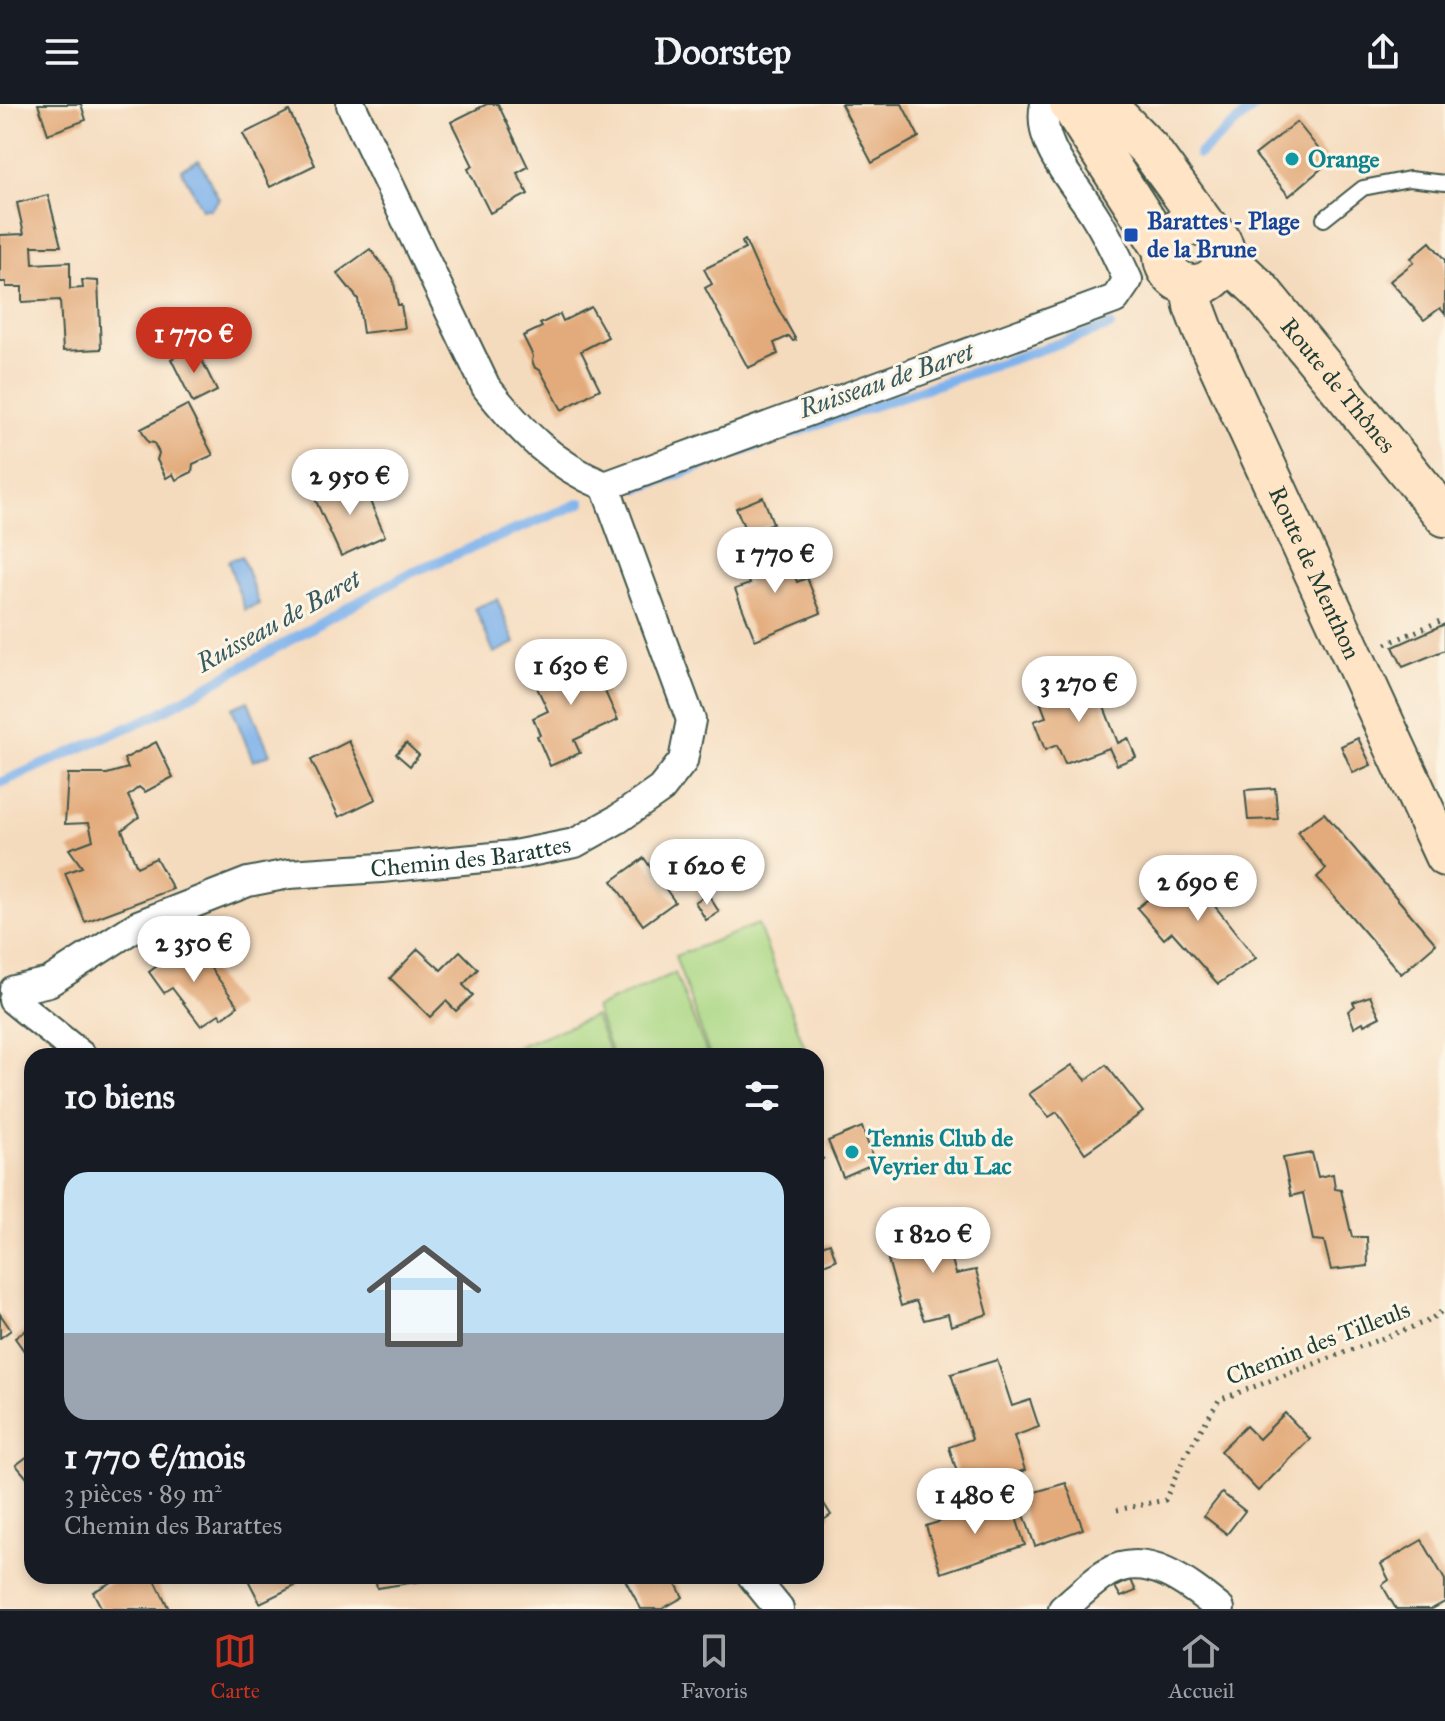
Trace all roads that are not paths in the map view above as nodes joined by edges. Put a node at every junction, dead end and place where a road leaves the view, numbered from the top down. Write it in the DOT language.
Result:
graph roads {
  1 [pos="1045,104"];
  2 [pos="1070,104"];
  3 [pos="1105,104"];
  4 [pos="351,105"];
  5 [pos="1445,183"];
  6 [pos="1324,219"];
  7 [pos="1206,227"];
  8 [pos="1164,250"];
  9 [pos="1223,262"];
  10 [pos="1191,285"];
  11 [pos="605,486"];
  12 [pos="1445,516"];
  13 [pos="1445,856"];
  14 [pos="7,993"];
  15 [pos="72,1048"];
  16 [pos="759,1584"];
  17 [pos="779,1609"];
  18 [pos="1063,1609"];
  19 [pos="1220,1609"];
  1 -- 11 [label="street"];
  2 -- 8 [label="main road"];
  3 -- 7 [label="main road"];
  4 -- 11 [label="street"];
  5 -- 6 [label="lane"];
  7 -- 8 [label="main road"];
  7 -- 9 [label="main road"];
  8 -- 10 [label="main road"];
  9 -- 10 [label="main road"];
  9 -- 12 [label="main road, Route de Thônes"];
  10 -- 13 [label="main road, Route de Menthon"];
  11 -- 14 [label="street, Chemin des Barattes"];
  14 -- 15 [label="street"];
  16 -- 17 [label="street"];
  18 -- 19 [label="street"];
}
